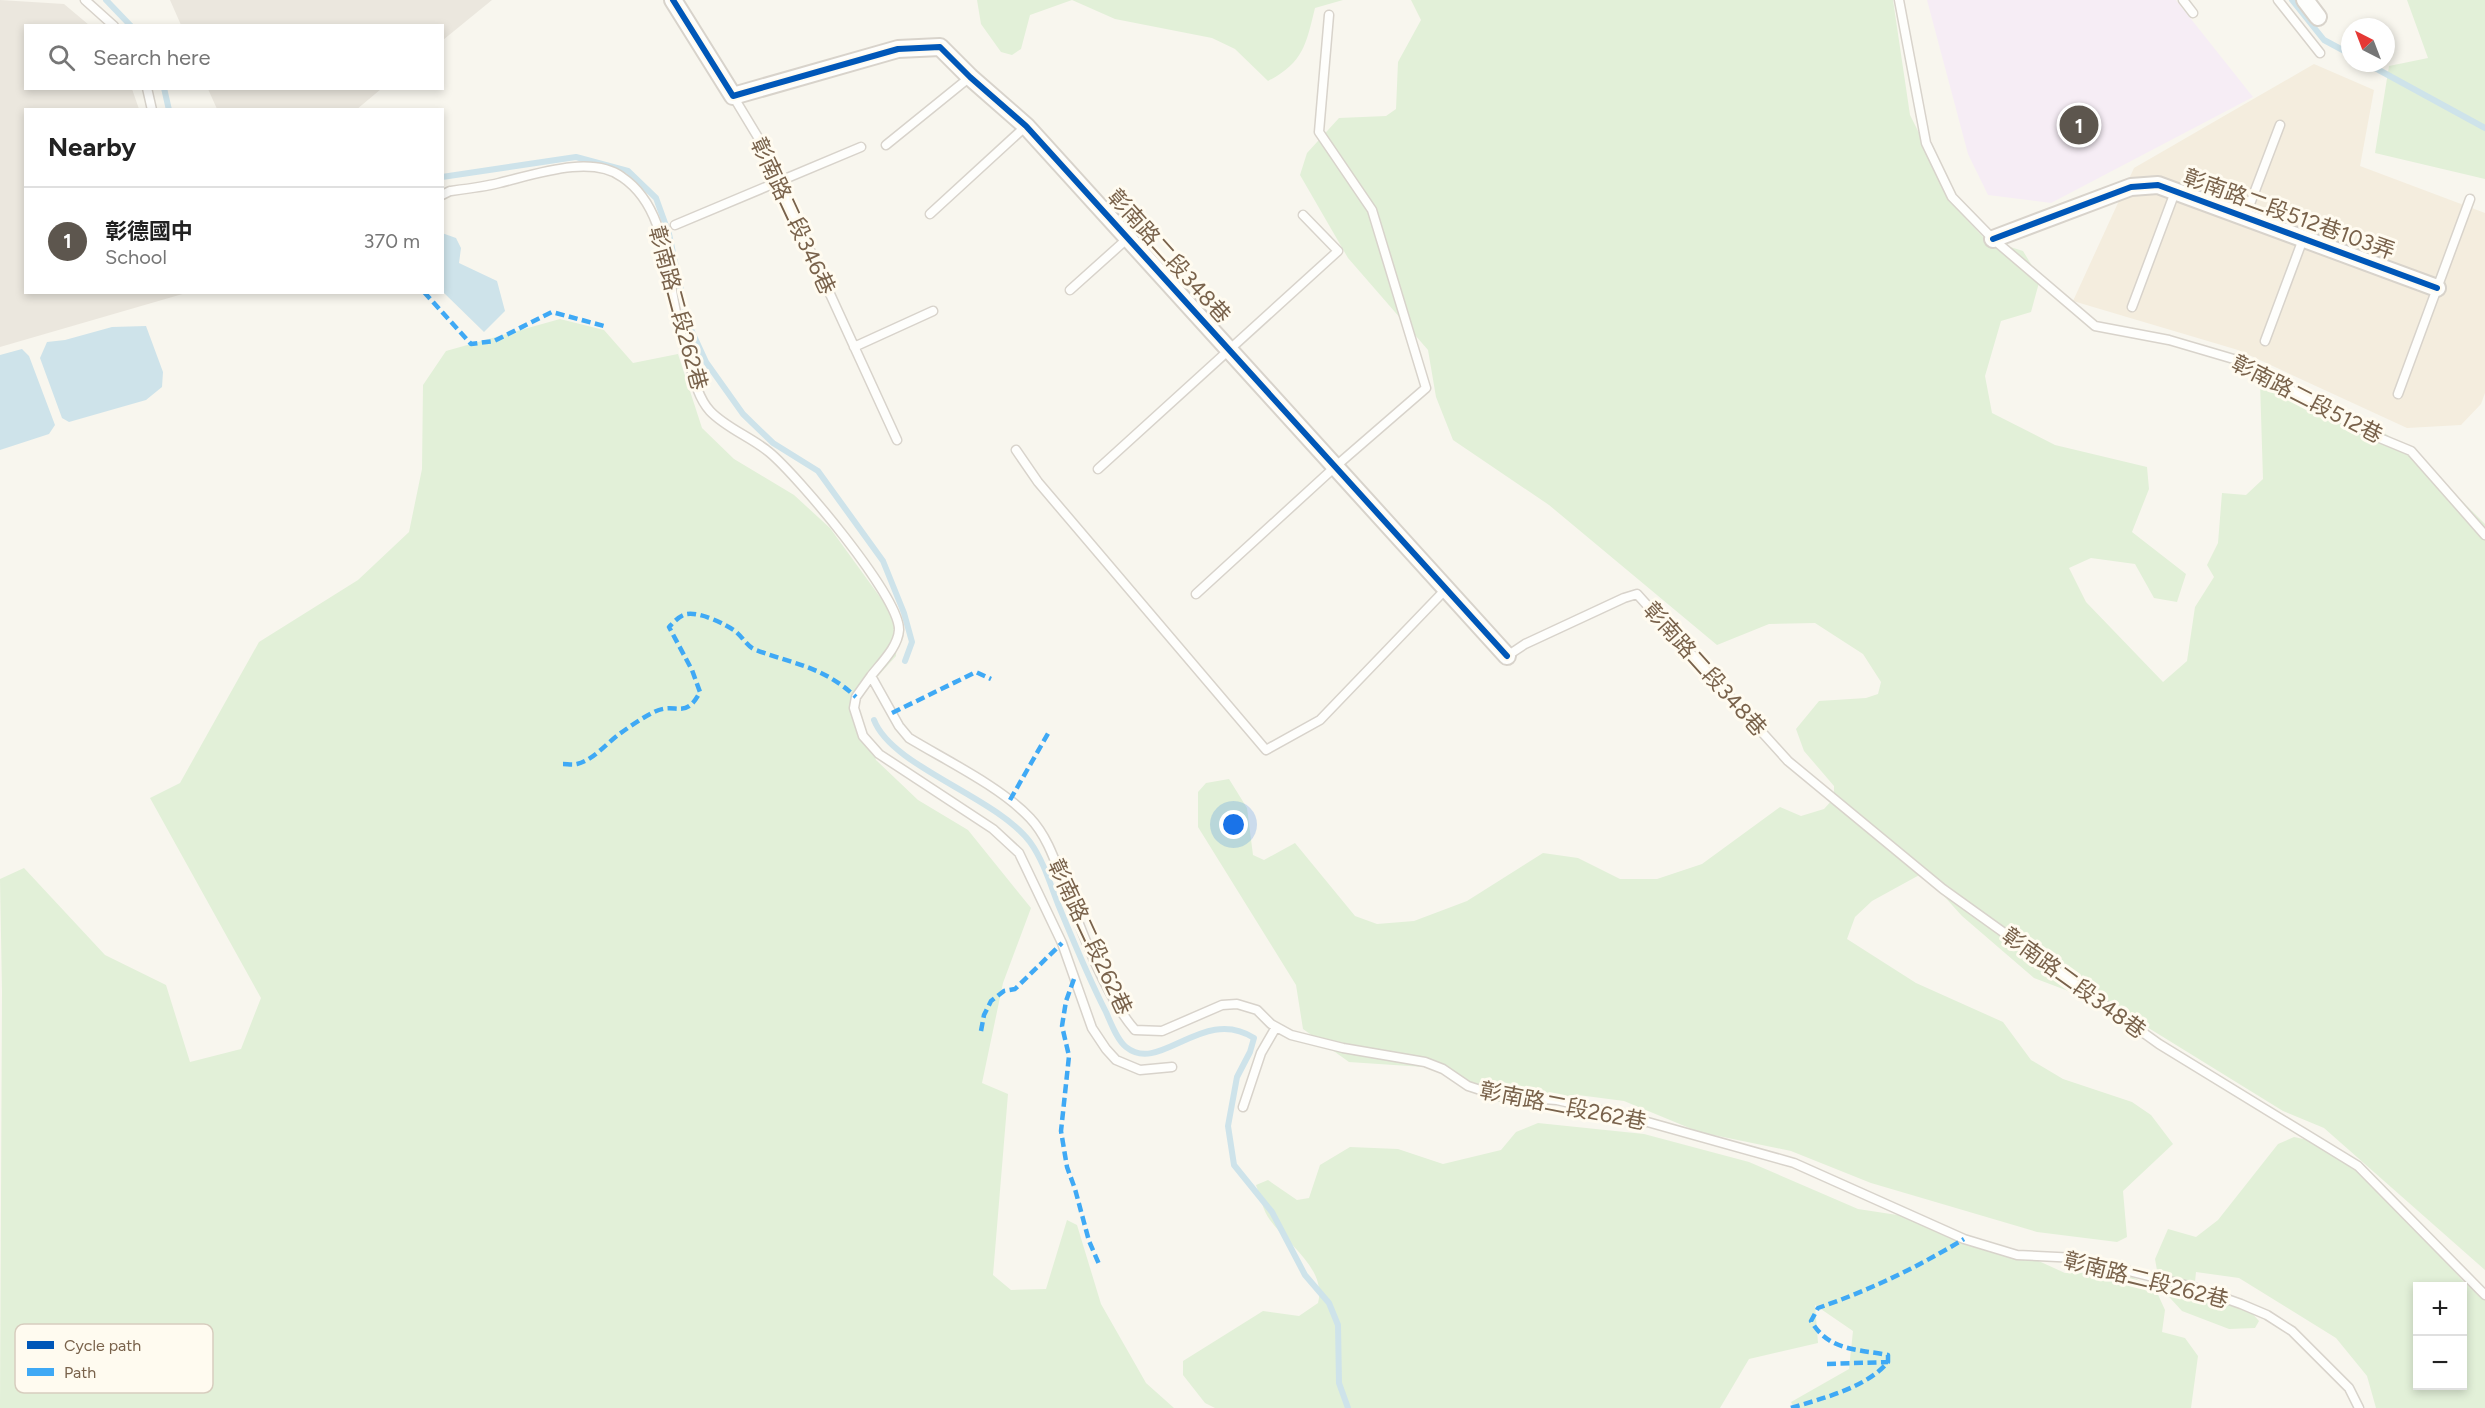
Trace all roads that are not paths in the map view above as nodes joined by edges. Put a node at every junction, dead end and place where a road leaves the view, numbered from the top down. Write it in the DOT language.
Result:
graph roads {
  1 [pos="85,0"];
  2 [pos="673,0"];
  3 [pos="1899,0"];
  4 [pos="2183,0"];
  5 [pos="2278,0"];
  6 [pos="2305,0"];
  7 [pos="2193,13"];
  8 [pos="1329,15"];
  9 [pos="2318,17"];
  10 [pos="112,24"];
  11 [pos="2320,53"];
  12 [pos="970,77"];
  13 [pos="147,90"];
  14 [pos="733,96"];
  15 [pos="152,108"];
  16 [pos="2280,125"];
  17 [pos="1026,126"];
  18 [pos="886,145"];
  19 [pos="861,147"];
  20 [pos="777,183"];
  21 [pos="2175,192"];
  22 [pos="444,194"];
  23 [pos="2470,200"];
  24 [pos="930,214"];
  25 [pos="1303,215"];
  26 [pos="2245,217"];
  27 [pos="675,225"];
  28 [pos="1128,238"];
  29 [pos="1993,239"];
  30 [pos="2303,239"];
  31 [pos="2437,288"];
  32 [pos="1070,290"];
  33 [pos="2132,307"];
  34 [pos="933,311"];
  35 [pos="2265,341"];
  36 [pos="854,347"];
  37 [pos="1229,349"];
  38 [pos="2398,394"];
  39 [pos="897,440"];
  40 [pos="1016,450"];
  41 [pos="1336,466"];
  42 [pos="1098,469"];
  43 [pos="2485,536"];
  44 [pos="1446,589"];
  45 [pos="1196,594"];
  46 [pos="1507,656"];
  47 [pos="872,676"];
  48 [pos="1276,1027"];
  49 [pos="1172,1067"];
  50 [pos="1243,1107"];
  51 [pos="2485,1295"];
  52 [pos="2359,1408"];
  1 -- 10 [label="lane"];
  2 -- 14 [label="street, 彰南路二段346巷"];
  3 -- 29 [label="lane, 彰南路二段512巷"];
  4 -- 7 [label="lane"];
  5 -- 11 [label="lane"];
  6 -- 9 [label="street"];
  8 -- 41 [label="lane"];
  12 -- 14 [label="street, 彰南路二段348巷"];
  12 -- 17 [label="street, 彰南路二段348巷"];
  12 -- 18 [label="lane"];
  13 -- 15 [label="lane"];
  14 -- 20 [label="lane, 彰南路二段346巷"];
  16 -- 26 [label="lane"];
  17 -- 24 [label="lane"];
  17 -- 28 [label="street, 彰南路二段348巷"];
  19 -- 20 [label="lane"];
  20 -- 27 [label="lane"];
  20 -- 36 [label="lane, 彰南路二段346巷"];
  21 -- 26 [label="street, 彰南路二段512巷103弄"];
  21 -- 29 [label="street, 彰南路二段512巷103弄"];
  21 -- 33 [label="lane"];
  22 -- 47 [label="lane, 彰南路二段262巷"];
  23 -- 31 [label="lane"];
  25 -- 37 [label="lane"];
  26 -- 30 [label="street, 彰南路二段512巷103弄"];
  28 -- 32 [label="lane"];
  28 -- 37 [label="street, 彰南路二段348巷"];
  29 -- 43 [label="lane, 彰南路二段512巷"];
  30 -- 31 [label="street, 彰南路二段512巷103弄"];
  30 -- 35 [label="lane"];
  31 -- 38 [label="lane"];
  34 -- 36 [label="lane"];
  36 -- 39 [label="lane, 彰南路二段346巷"];
  37 -- 41 [label="street, 彰南路二段348巷"];
  37 -- 42 [label="lane"];
  40 -- 44 [label="lane"];
  41 -- 44 [label="street, 彰南路二段348巷"];
  41 -- 45 [label="lane"];
  44 -- 46 [label="street, 彰南路二段348巷"];
  46 -- 51 [label="lane, 彰南路二段348巷"];
  47 -- 48 [label="lane, 彰南路二段262巷"];
  47 -- 49 [label="lane"];
  48 -- 50 [label="lane"];
  48 -- 52 [label="lane, 彰南路二段262巷"];
}
